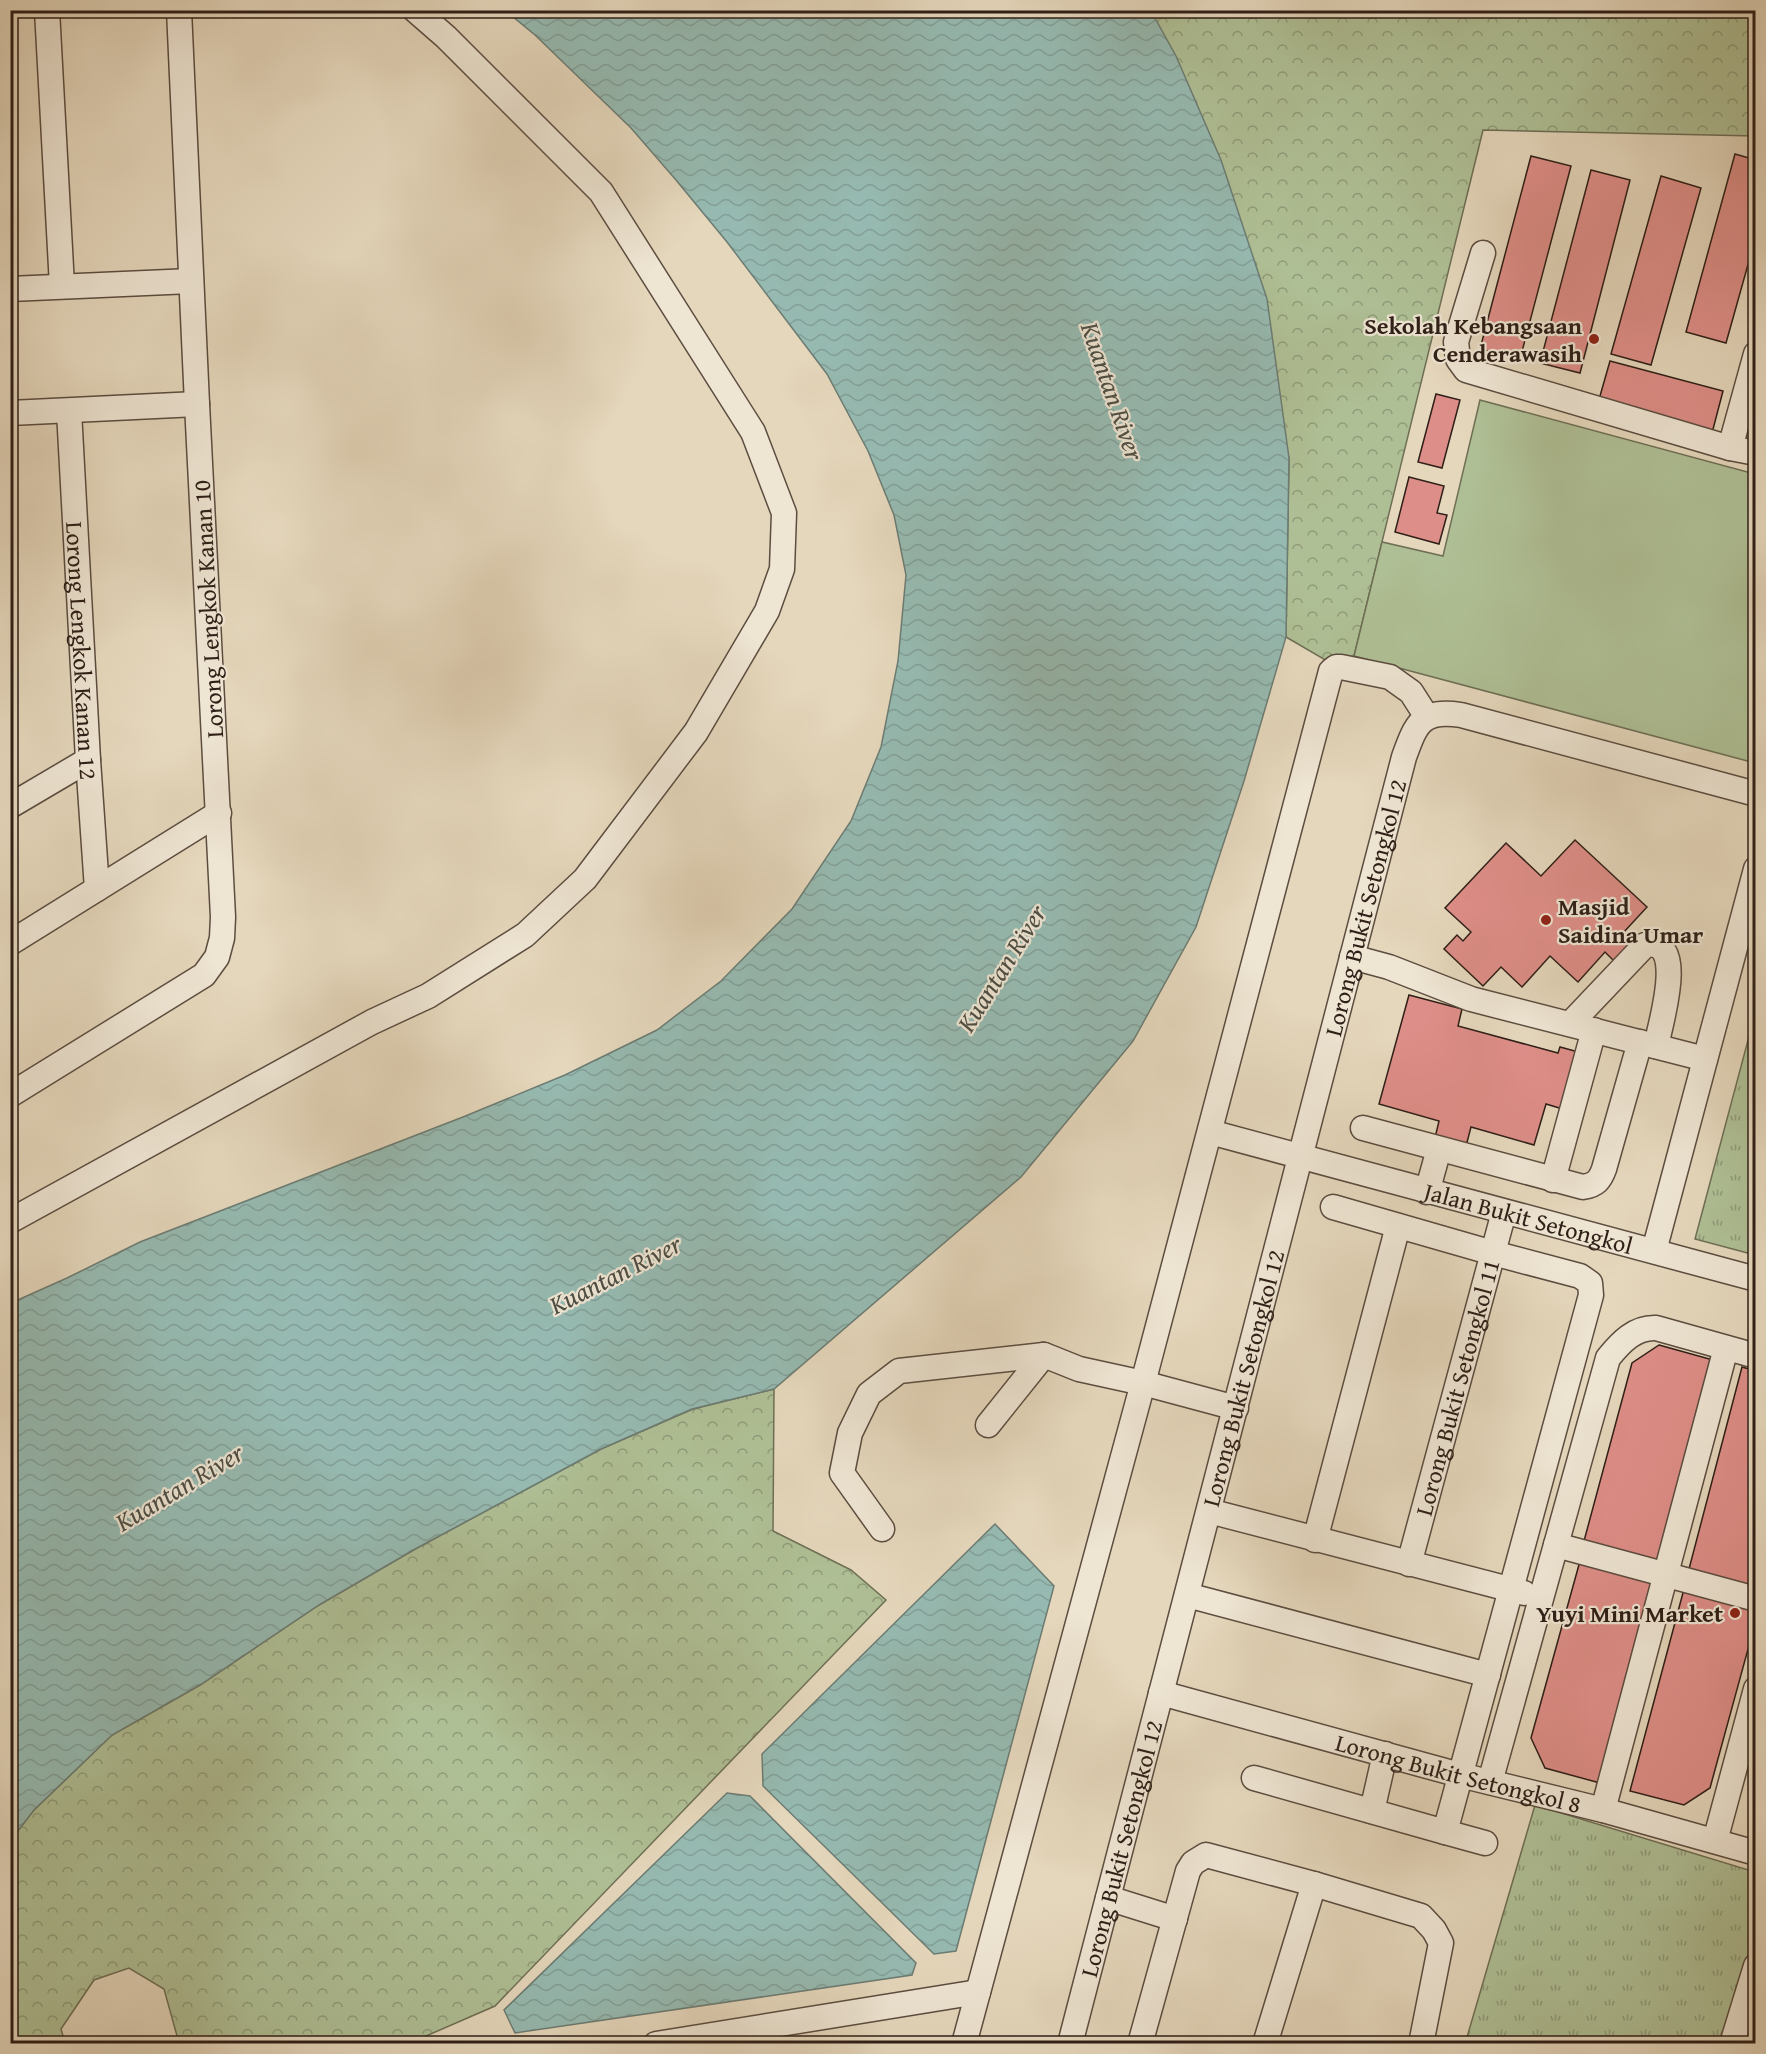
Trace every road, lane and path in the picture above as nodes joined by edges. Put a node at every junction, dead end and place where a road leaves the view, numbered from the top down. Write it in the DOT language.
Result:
graph roads {
  1 [pos="47,10"];
  2 [pos="179,10"];
  3 [pos="415,10"];
  4 [pos="1483,253"];
  5 [pos="191,281"];
  6 [pos="62,286"];
  7 [pos="10,289"];
  8 [pos="1755,354"];
  9 [pos="197,404"];
  10 [pos="69,411"];
  11 [pos="10,413"];
  12 [pos="1730,448"];
  13 [pos="1755,453"];
  14 [pos="1427,717"];
  15 [pos="88,760"];
  16 [pos="1755,794"];
  17 [pos="10,806"];
  18 [pos="219,813"];
  19 [pos="1755,869"];
  20 [pos="97,889"];
  21 [pos="10,943"];
  22 [pos="1353,957"];
  23 [pos="1570,1024"];
  24 [pos="1594,1030"];
  25 [pos="1648,1044"];
  26 [pos="1705,1059"];
  27 [pos="10,1095"];
  28 [pos="1363,1128"];
  29 [pos="1210,1132"];
  30 [pos="1438,1149"];
  31 [pos="1300,1158"];
  32 [pos="1553,1180"];
  33 [pos="1427,1192"];
  34 [pos="1333,1207"];
  35 [pos="1504,1212"];
  36 [pos="10,1221"];
  37 [pos="1398,1226"];
  38 [pos="1654,1251"];
  39 [pos="1493,1253"];
  40 [pos="1755,1279"];
  41 [pos="1726,1348"];
  42 [pos="1044,1354"];
  43 [pos="1755,1356"];
  44 [pos="1143,1383"];
  45 [pos="1236,1408"];
  46 [pos="988,1425"];
  47 [pos="1209,1511"];
  48 [pos="882,1529"];
  49 [pos="1315,1540"];
  50 [pos="1556,1545"];
  51 [pos="1409,1563"];
  52 [pos="1666,1576"];
  53 [pos="1510,1589"];
  54 [pos="1187,1595"];
  55 [pos="1541,1597"];
  56 [pos="1755,1599"];
  57 [pos="1488,1675"];
  58 [pos="1755,1689"];
  59 [pos="1161,1693"];
  60 [pos="1385,1754"];
  61 [pos="1460,1775"];
  62 [pos="1254,1778"];
  63 [pos="1490,1782"];
  64 [pos="1603,1810"];
  65 [pos="1372,1811"];
  66 [pos="1445,1832"];
  67 [pos="1715,1841"];
  68 [pos="1485,1843"];
  69 [pos="1755,1852"];
  70 [pos="1314,1884"];
  71 [pos="1108,1898"];
  72 [pos="1175,1919"];
  73 [pos="1755,1966"];
  74 [pos="978,1992"];
  75 [pos="656,2043"];
  76 [pos="964,2043"];
  77 [pos="1071,2043"];
  78 [pos="1140,2043"];
  79 [pos="1265,2043"];
  80 [pos="1421,2043"];
  81 [pos="1732,2043"];
  1 -- 6 [label="street"];
  2 -- 5 [label="street, Lorong Lengkok Kanan 10"];
  3 -- 36 [label="street"];
  4 -- 12 [label="street"];
  5 -- 6 [label="street"];
  5 -- 9 [label="street, Lorong Lengkok Kanan 10"];
  6 -- 7 [label="street"];
  8 -- 12 [label="street"];
  9 -- 10 [label="street"];
  9 -- 18 [label="street, Lorong Lengkok Kanan 10"];
  10 -- 11 [label="street"];
  10 -- 15 [label="street, Lorong Lengkok Kanan 12"];
  12 -- 13 [label="street"];
  14 -- 16 [label="street"];
  14 -- 22 [label="street, Lorong Bukit Setongkol 12"];
  14 -- 29 [label="street"];
  15 -- 17 [label="street"];
  15 -- 20 [label="street, Lorong Lengkok Kanan 12"];
  18 -- 20 [label="street"];
  18 -- 27 [label="street, Lorong Lengkok Kanan 10"];
  19 -- 26 [label="street"];
  20 -- 21 [label="street"];
  22 -- 23 [label="street"];
  22 -- 31 [label="street, Lorong Bukit Setongkol 12"];
  23 -- 24 [label="street"];
  23 -- 25 [label="street"];
  24 -- 25 [label="street"];
  24 -- 32 [label="street"];
  25 -- 26 [label="street"];
  25 -- 32 [label="street"];
  26 -- 38 [label="street"];
  28 -- 30 [label="street"];
  29 -- 31 [label="street, Jalan Bukit Setongkol"];
  29 -- 44 [label="street"];
  30 -- 32 [label="street"];
  30 -- 33 [label="street"];
  31 -- 33 [label="street, Jalan Bukit Setongkol"];
  31 -- 45 [label="street, Lorong Bukit Setongkol 12"];
  33 -- 35 [label="street, Jalan Bukit Setongkol"];
  34 -- 37 [label="street"];
  35 -- 38 [label="street, Jalan Bukit Setongkol"];
  35 -- 39 [label="street, Lorong Bukit Setongkol 11"];
  37 -- 39 [label="street"];
  37 -- 49 [label="street"];
  38 -- 40 [label="street, Jalan Bukit Setongkol"];
  39 -- 51 [label="street, Lorong Bukit Setongkol 11"];
  39 -- 53 [label="street"];
  41 -- 43 [label="street"];
  41 -- 50 [label="street"];
  41 -- 52 [label="street"];
  42 -- 44 [label="street"];
  42 -- 46 [label="street"];
  42 -- 48 [label="street"];
  44 -- 45 [label="street"];
  44 -- 74 [label="street"];
  45 -- 47 [label="street, Lorong Bukit Setongkol 12"];
  47 -- 49 [label="street"];
  47 -- 54 [label="street, Lorong Bukit Setongkol 12"];
  49 -- 51 [label="street"];
  50 -- 52 [label="street"];
  50 -- 55 [label="street"];
  51 -- 53 [label="street"];
  52 -- 56 [label="street"];
  52 -- 64 [label="street"];
  53 -- 55 [label="street"];
  53 -- 57 [label="street"];
  54 -- 57 [label="street"];
  54 -- 59 [label="street, Lorong Bukit Setongkol 12"];
  55 -- 63 [label="street"];
  57 -- 61 [label="street"];
  58 -- 67 [label="street"];
  59 -- 60 [label="street, Lorong Bukit Setongkol 8"];
  59 -- 71 [label="street, Lorong Bukit Setongkol 12"];
  60 -- 61 [label="street, Lorong Bukit Setongkol 8"];
  60 -- 65 [label="street"];
  61 -- 63 [label="street, Lorong Bukit Setongkol 8"];
  61 -- 66 [label="street"];
  62 -- 65 [label="street"];
  63 -- 64 [label="street, Lorong Bukit Setongkol 8"];
  64 -- 67 [label="street, Lorong Bukit Setongkol 8"];
  65 -- 66 [label="street"];
  66 -- 68 [label="street"];
  67 -- 69 [label="street, Lorong Bukit Setongkol 8"];
  70 -- 72 [label="street"];
  70 -- 79 [label="street"];
  70 -- 80 [label="street"];
  71 -- 72 [label="street"];
  71 -- 77 [label="street, Lorong Bukit Setongkol 12"];
  72 -- 78 [label="street"];
  73 -- 81 [label="street"];
  74 -- 75 [label="street"];
  74 -- 76 [label="street"];
}
